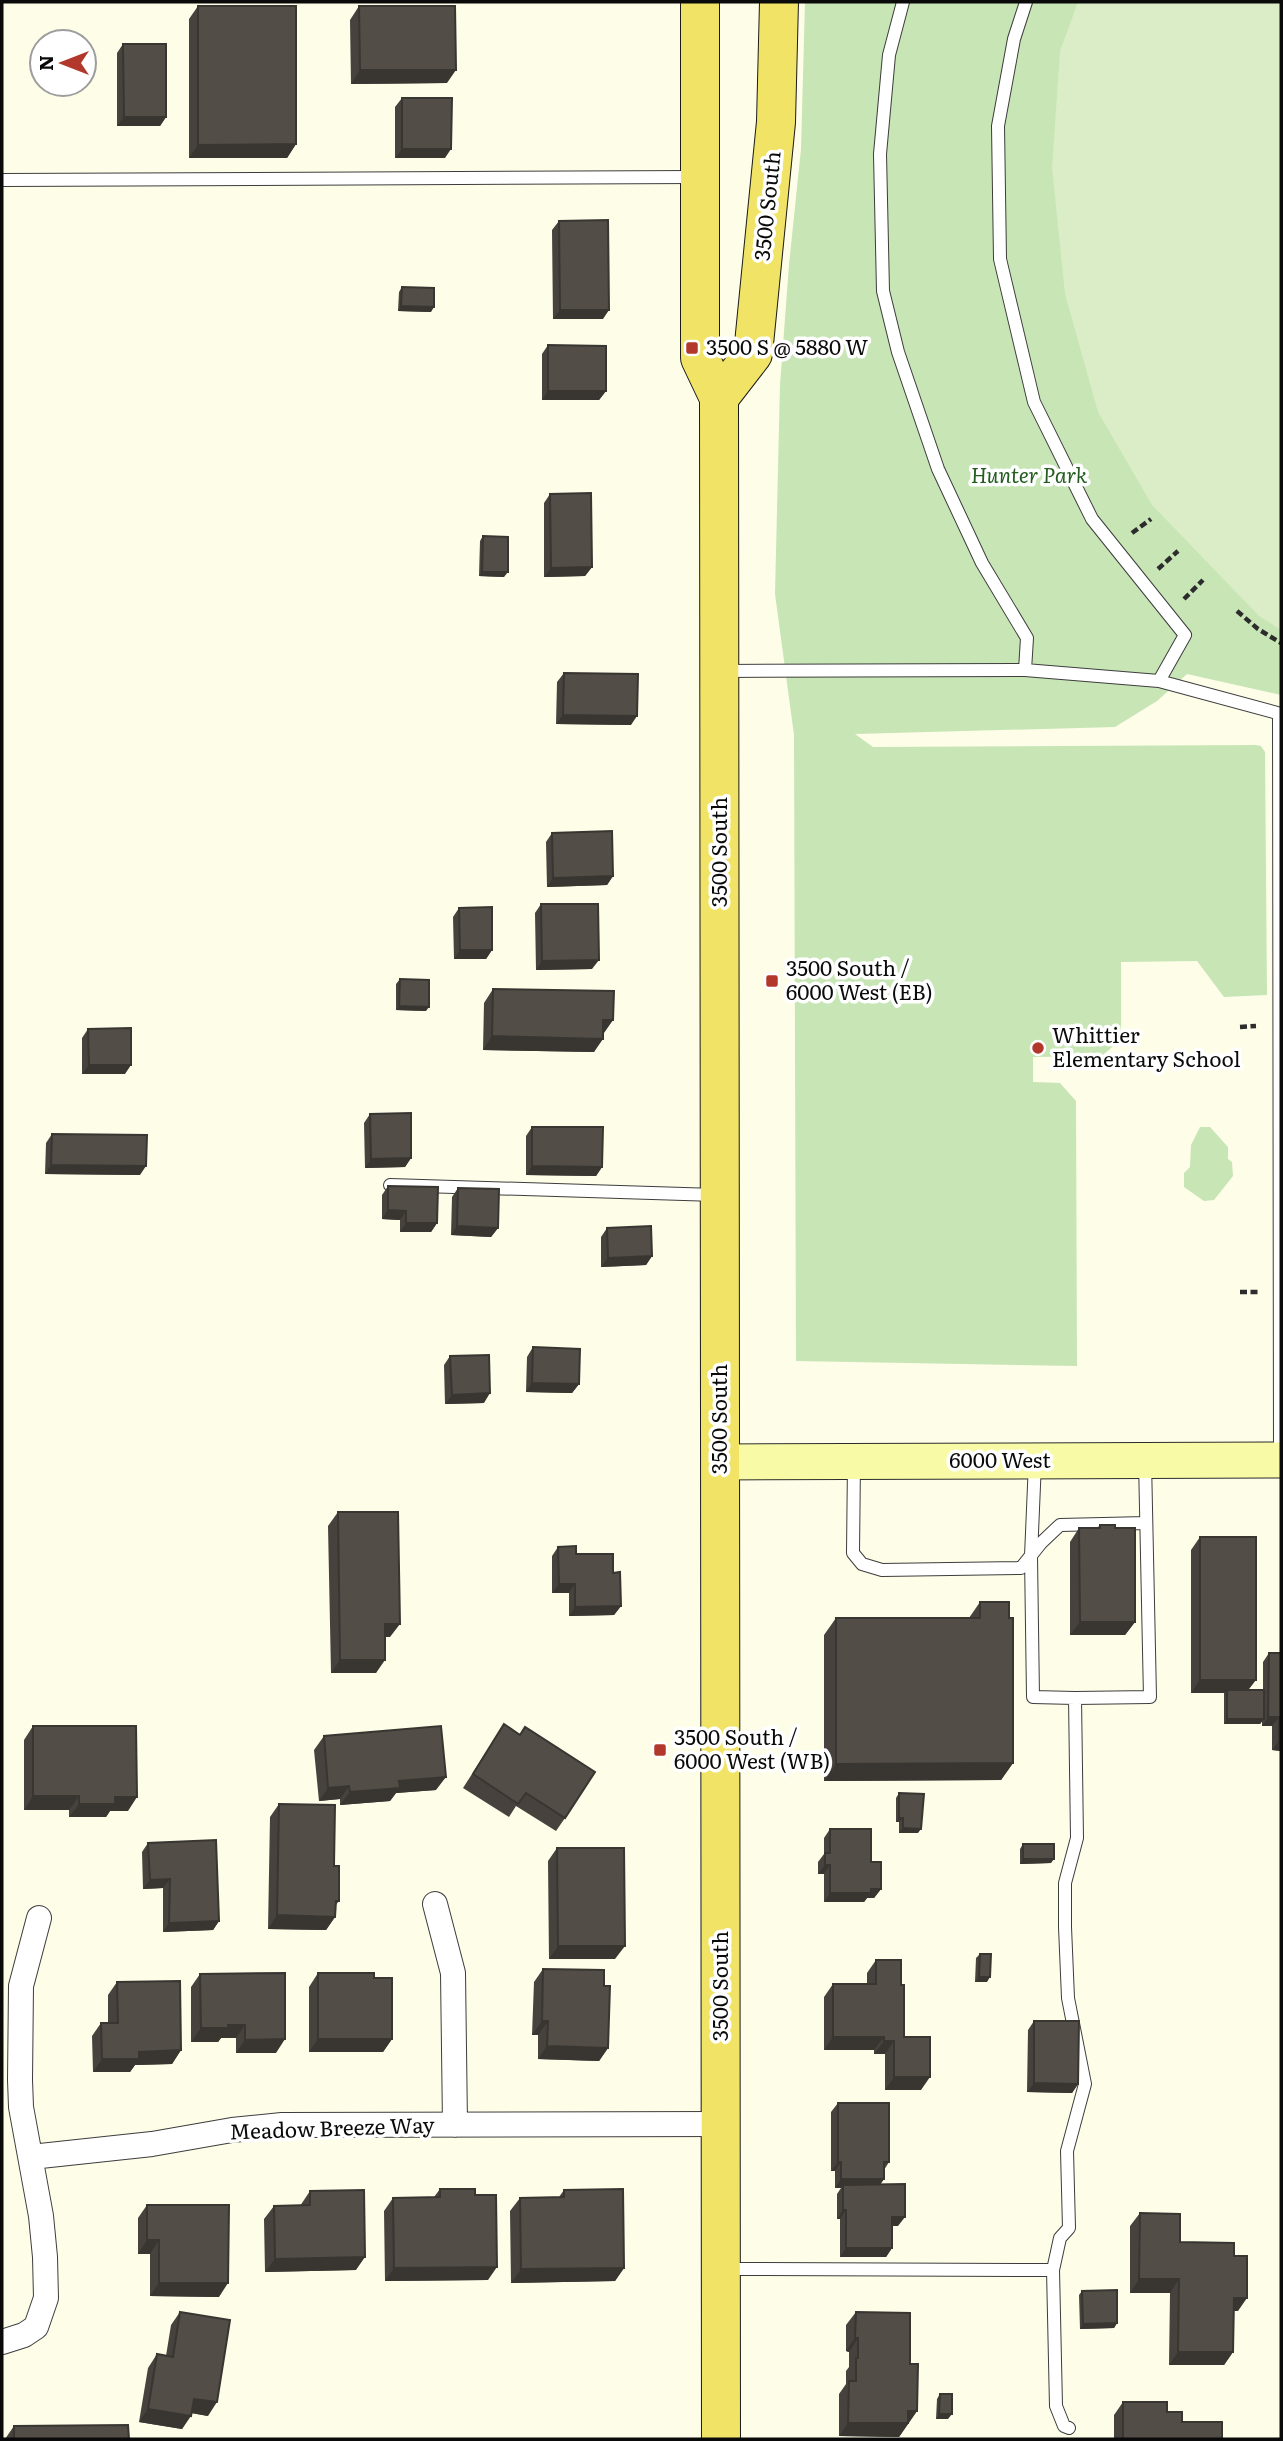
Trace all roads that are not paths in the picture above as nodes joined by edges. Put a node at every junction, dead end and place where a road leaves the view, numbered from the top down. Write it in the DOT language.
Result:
graph roads {
  1 [pos="700,2"];
  2 [pos="779,2"];
  3 [pos="903,2"];
  4 [pos="1026,2"];
  5 [pos="700,177"];
  6 [pos="2,180"];
  7 [pos="719,398"];
  8 [pos="1024,670"];
  9 [pos="720,671"];
  10 [pos="1159,681"];
  11 [pos="1280,714"];
  12 [pos="390,1185"];
  13 [pos="720,1195"];
  14 [pos="1035,1461"];
  15 [pos="1145,1461"];
  16 [pos="1281,1461"];
  17 [pos="720,1462"];
  18 [pos="854,1462"];
  19 [pos="1146,1523"];
  20 [pos="1031,1556"];
  21 [pos="1075,1698"];
  22 [pos="435,1904"];
  23 [pos="39,1918"];
  24 [pos="721,2124"];
  25 [pos="455,2125"];
  26 [pos="31,2157"];
  27 [pos="721,2269"];
  28 [pos="1053,2270"];
  29 [pos="2,2342"];
  30 [pos="1069,2428"];
  31 [pos="721,2439"];
  1 -- 5 [label="main road, 3500 South"];
  2 -- 7 [label="main road, 3500 South"];
  3 -- 8 [label="lane"];
  4 -- 10 [label="lane"];
  5 -- 6 [label="lane"];
  5 -- 7 [label="main road, 3500 South"];
  7 -- 9 [label="main road, 3500 South"];
  8 -- 9 [label="lane"];
  8 -- 10 [label="lane"];
  9 -- 13 [label="main road, 3500 South"];
  10 -- 11 [label="lane"];
  11 -- 16 [label="lane"];
  12 -- 13 [label="lane"];
  13 -- 17 [label="main road, 3500 South"];
  14 -- 15 [label="street, 6000 West"];
  14 -- 18 [label="street, 6000 West"];
  14 -- 20 [label="lane"];
  15 -- 16 [label="street, 6000 West"];
  15 -- 19 [label="lane"];
  17 -- 18 [label="street, 6000 West"];
  17 -- 24 [label="main road, 3500 South"];
  18 -- 20 [label="lane"];
  19 -- 20 [label="lane"];
  19 -- 21 [label="lane"];
  20 -- 21 [label="lane"];
  21 -- 28 [label="lane"];
  22 -- 25 [label="street"];
  23 -- 26 [label="street"];
  24 -- 25 [label="street, Meadow Breeze Way"];
  24 -- 27 [label="main road, 3500 South"];
  25 -- 26 [label="street, Meadow Breeze Way"];
  26 -- 29 [label="street"];
  27 -- 28 [label="lane"];
  27 -- 31 [label="main road, 3500 South"];
  28 -- 30 [label="lane"];
}
